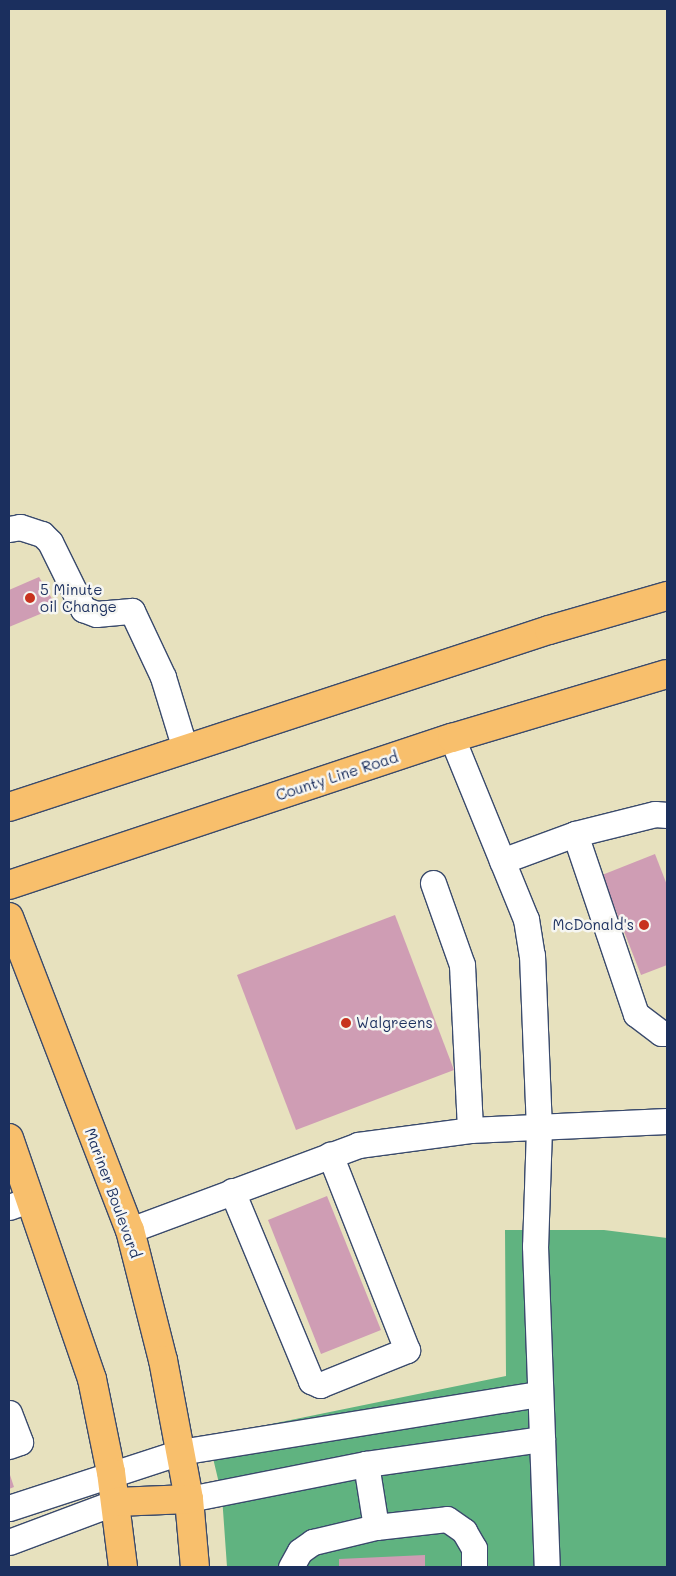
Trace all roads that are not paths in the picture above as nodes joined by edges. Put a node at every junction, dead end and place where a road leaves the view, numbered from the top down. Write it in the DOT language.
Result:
graph roads {
  1 [pos="9,529"];
  2 [pos="667,596"];
  3 [pos="667,674"];
  4 [pos="452,738"];
  5 [pos="185,749"];
  6 [pos="9,807"];
  7 [pos="663,813"];
  8 [pos="575,834"];
  9 [pos="502,861"];
  10 [pos="433,883"];
  11 [pos="9,885"];
  12 [pos="9,917"];
  13 [pos="667,1033"];
  14 [pos="667,1121"];
  15 [pos="539,1128"];
  16 [pos="470,1130"];
  17 [pos="9,1138"];
  18 [pos="330,1155"];
  19 [pos="232,1191"];
  20 [pos="20,1203"];
  21 [pos="130,1230"];
  22 [pos="539,1394"];
  23 [pos="9,1413"];
  24 [pos="542,1439"];
  25 [pos="9,1446"];
  26 [pos="180,1452"];
  27 [pos="366,1464"];
  28 [pos="111,1472"];
  29 [pos="189,1499"];
  30 [pos="116,1502"];
  31 [pos="9,1508"];
  32 [pos="376,1527"];
  33 [pos="9,1542"];
  34 [pos="123,1567"];
  35 [pos="195,1567"];
  36 [pos="291,1567"];
  37 [pos="474,1567"];
  38 [pos="547,1567"];
  1 -- 5 [label="street"];
  2 -- 5 [label="main road"];
  3 -- 4 [label="main road, County Line Road"];
  4 -- 9 [label="street"];
  4 -- 11 [label="main road, County Line Road"];
  5 -- 6 [label="main road"];
  7 -- 8 [label="street"];
  8 -- 9 [label="street"];
  8 -- 13 [label="street"];
  9 -- 15 [label="street"];
  10 -- 16 [label="street"];
  12 -- 21 [label="main road, Mariner Boulevard"];
  14 -- 15 [label="street"];
  15 -- 16 [label="street"];
  15 -- 22 [label="street"];
  16 -- 18 [label="street"];
  17 -- 20 [label="main road"];
  18 -- 19 [label="street"];
  18 -- 19 [label="street"];
  19 -- 21 [label="street"];
  20 -- 28 [label="main road"];
  21 -- 26 [label="main road, Mariner Boulevard"];
  22 -- 24 [label="street"];
  22 -- 26 [label="street"];
  23 -- 25 [label="street"];
  24 -- 27 [label="street"];
  24 -- 38 [label="street"];
  26 -- 28 [label="street"];
  26 -- 29 [label="main road, Mariner Boulevard"];
  27 -- 29 [label="street"];
  27 -- 32 [label="street"];
  28 -- 30 [label="main road"];
  28 -- 31 [label="street"];
  29 -- 30 [label="main road"];
  29 -- 35 [label="main road, Mariner Boulevard"];
  30 -- 33 [label="street"];
  30 -- 34 [label="main road"];
  32 -- 36 [label="street"];
  32 -- 37 [label="street"];
}
